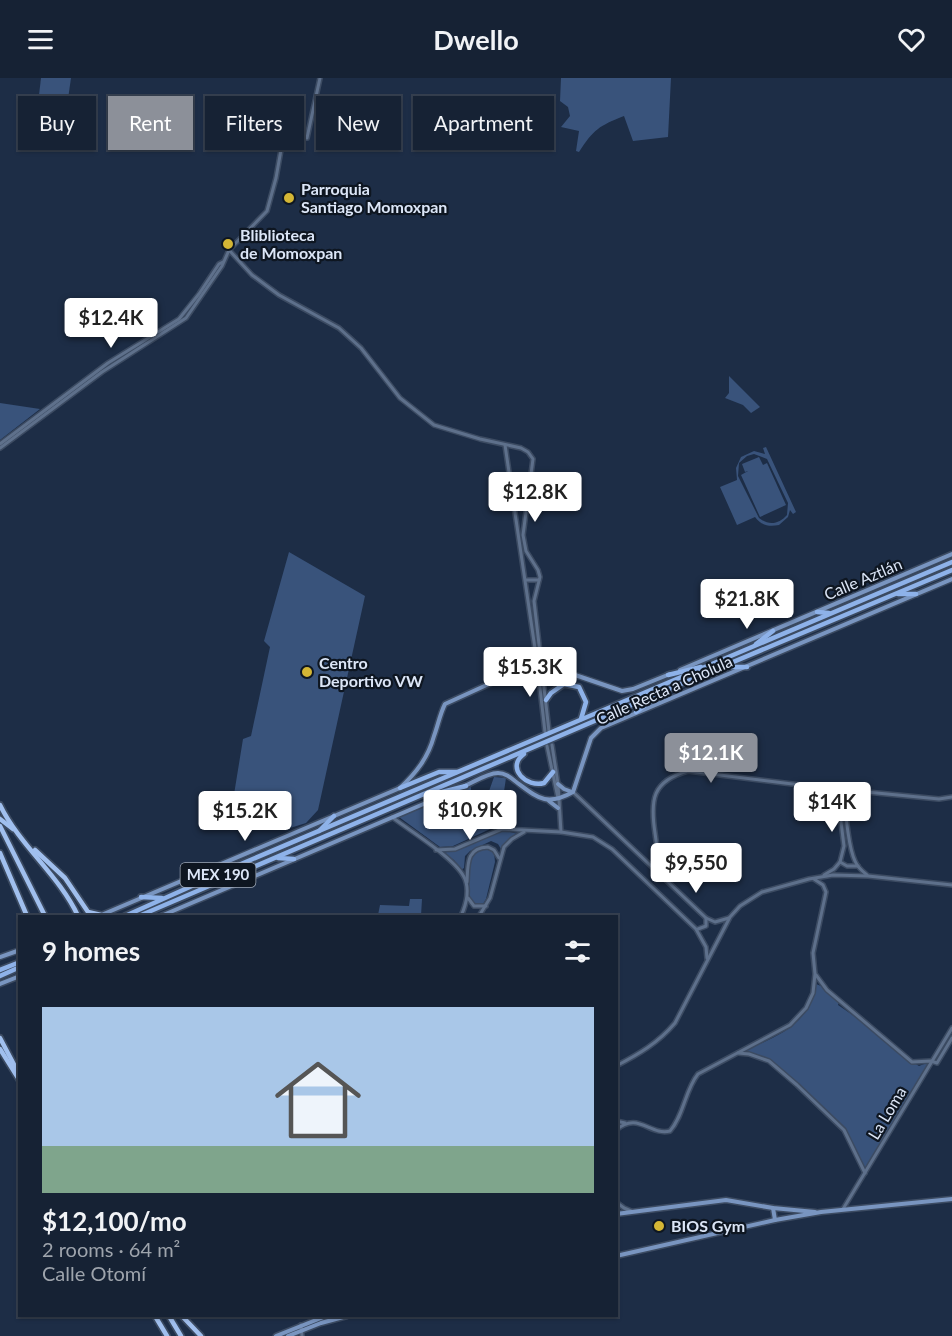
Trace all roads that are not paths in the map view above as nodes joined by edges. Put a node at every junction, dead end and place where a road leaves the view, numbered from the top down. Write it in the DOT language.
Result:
graph roads {
  1 [pos="320,78"];
  2 [pos="229,250"];
  3 [pos="0,446"];
  4 [pos="505,446"];
  5 [pos="952,554"];
  6 [pos="532,561"];
  7 [pos="952,562"];
  8 [pos="523,563"];
  9 [pos="952,570"];
  10 [pos="525,579"];
  11 [pos="952,579"];
  12 [pos="539,580"];
  13 [pos="896,594"];
  14 [pos="915,594"];
  15 [pos="817,612"];
  16 [pos="831,614"];
  17 [pos="773,631"];
  18 [pos="748,649"];
  19 [pos="540,652"];
  20 [pos="539,662"];
  21 [pos="716,664"];
  22 [pos="549,665"];
  23 [pos="721,667"];
  24 [pos="747,667"];
  25 [pos="668,675"];
  26 [pos="669,689"];
  27 [pos="546,700"];
  28 [pos="636,712"];
  29 [pos="581,720"];
  30 [pos="534,748"];
  31 [pos="460,772"];
  32 [pos="553,772"];
  33 [pos="558,784"];
  34 [pos="466,786"];
  35 [pos="400,788"];
  36 [pos="825,788"];
  37 [pos="863,791"];
  38 [pos="573,792"];
  39 [pos="952,797"];
  40 [pos="416,798"];
  41 [pos="558,800"];
  42 [pos="548,801"];
  43 [pos="0,805"];
  44 [pos="558,808"];
  45 [pos="334,816"];
  46 [pos="392,818"];
  47 [pos="0,819"];
  48 [pos="0,826"];
  49 [pos="525,831"];
  50 [pos="18,832"];
  51 [pos="561,832"];
  52 [pos="318,833"];
  53 [pos="30,847"];
  54 [pos="436,850"];
  55 [pos="0,853"];
  56 [pos="275,858"];
  57 [pos="294,859"];
  58 [pos="500,860"];
  59 [pos="840,862"];
  60 [pos="858,866"];
  61 [pos="661,876"];
  62 [pos="822,876"];
  63 [pos="868,876"];
  64 [pos="813,878"];
  65 [pos="466,885"];
  66 [pos="952,885"];
  67 [pos="467,896"];
  68 [pos="141,897"];
  69 [pos="165,898"];
  70 [pos="486,906"];
  71 [pos="152,911"];
  72 [pos="27,915"];
  73 [pos="44,915"];
  74 [pos="78,915"];
  75 [pos="97,915"];
  76 [pos="102,915"];
  77 [pos="127,915"];
  78 [pos="142,915"];
  79 [pos="147,915"];
  80 [pos="163,915"];
  81 [pos="461,915"];
  82 [pos="480,915"];
  83 [pos="730,917"];
  84 [pos="706,918"];
  85 [pos="696,929"];
  86 [pos="18,951"];
  87 [pos="0,957"];
  88 [pos="707,959"];
  89 [pos="18,963"];
  90 [pos="18,969"];
  91 [pos="0,970"];
  92 [pos="815,974"];
  93 [pos="0,976"];
  94 [pos="18,977"];
  95 [pos="0,984"];
  96 [pos="952,1028"];
  97 [pos="0,1038"];
  98 [pos="952,1038"];
  99 [pos="0,1049"];
  100 [pos="736,1053"];
  101 [pos="932,1061"];
  102 [pos="618,1065"];
  103 [pos="18,1072"];
  104 [pos="18,1078"];
  105 [pos="618,1122"];
  106 [pos="627,1124"];
  107 [pos="618,1129"];
  108 [pos="865,1174"];
  109 [pos="952,1198"];
  110 [pos="618,1203"];
  111 [pos="773,1208"];
  112 [pos="636,1211"];
  113 [pos="842,1211"];
  114 [pos="821,1212"];
  115 [pos="618,1214"];
  116 [pos="775,1220"];
  117 [pos="618,1256"];
  118 [pos="156,1317"];
  119 [pos="170,1317"];
  120 [pos="183,1317"];
  121 [pos="324,1317"];
  122 [pos="343,1317"];
  123 [pos="301,1331"];
  124 [pos="168,1336"];
  125 [pos="181,1336"];
  126 [pos="201,1336"];
  127 [pos="276,1336"];
  128 [pos="288,1336"];
  1 -- 2 [label="street"];
  2 -- 3 [label="street"];
  2 -- 4 [label="street"];
  4 -- 6 [label="street"];
  4 -- 8 [label="street"];
  5 -- 15 [label="main road, Calle Aztlán"];
  6 -- 8 [label="street"];
  6 -- 12 [label="street"];
  7 -- 16 [label="main road, Calle Recta a Cholula"];
  8 -- 10 [label="street"];
  9 -- 13 [label="main road, Calle Recta a Cholula"];
  10 -- 12 [label="street"];
  10 -- 20 [label="street"];
  11 -- 14 [label="main road, Calle Recta a Cholula"];
  12 -- 19 [label="street"];
  13 -- 14 [label="main road"];
  13 -- 23 [label="main road, Calle Recta a Cholula"];
  14 -- 24 [label="main road, Calle Recta a Cholula"];
  15 -- 16 [label="main road"];
  15 -- 17 [label="main road, Calle Aztlán"];
  16 -- 18 [label="main road, Calle Recta a Cholula"];
  17 -- 18 [label="main road"];
  17 -- 25 [label="main road, Calle Aztlán"];
  18 -- 21 [label="main road, Calle Recta a Cholula"];
  19 -- 20 [label="street"];
  19 -- 22 [label="main road"];
  20 -- 22 [label="main road, Calle Aztlán"];
  20 -- 27 [label="street"];
  20 -- 27 [label="street"];
  20 -- 35 [label="main road"];
  21 -- 25 [label="main road"];
  21 -- 29 [label="main road, Calle Recta a Cholula"];
  22 -- 25 [label="main road, Calle Aztlán"];
  23 -- 24 [label="main road"];
  23 -- 26 [label="main road, Calle Recta a Cholula"];
  24 -- 28 [label="main road, Calle Recta a Cholula"];
  26 -- 28 [label="main road"];
  26 -- 30 [label="main road, Calle Recta a Cholula"];
  27 -- 29 [label="main road"];
  28 -- 38 [label="main road, Calle Recta a Cholula"];
  29 -- 31 [label="main road, Calle Recta a Cholula / MEX 190"];
  30 -- 32 [label="main road"];
  30 -- 40 [label="main road, Calle Recta a Cholula / MEX 190"];
  31 -- 35 [label="main road"];
  31 -- 52 [label="main road, MEX 190"];
  32 -- 33 [label="street"];
  32 -- 41 [label="street"];
  33 -- 38 [label="main road"];
  33 -- 41 [label="street"];
  34 -- 40 [label="main road"];
  34 -- 42 [label="main road"];
  34 -- 46 [label="main road"];
  35 -- 45 [label="main road"];
  36 -- 37 [label="street"];
  36 -- 59 [label="street"];
  36 -- 61 [label="street"];
  37 -- 39 [label="street"];
  37 -- 60 [label="street"];
  38 -- 41 [label="main road"];
  38 -- 61 [label="street"];
  40 -- 56 [label="main road, Calle Recta a Cholula / MEX 190"];
  41 -- 42 [label="main road"];
  41 -- 44 [label="street"];
  42 -- 44 [label="main road"];
  43 -- 50 [label="highway"];
  44 -- 51 [label="street"];
  45 -- 52 [label="main road"];
  45 -- 68 [label="main road"];
  46 -- 54 [label="street"];
  46 -- 57 [label="main road"];
  47 -- 50 [label="highway"];
  48 -- 73 [label="highway"];
  49 -- 51 [label="street"];
  49 -- 54 [label="street"];
  49 -- 58 [label="street"];
  50 -- 53 [label="highway"];
  51 -- 85 [label="street"];
  52 -- 69 [label="main road, MEX 190"];
  53 -- 74 [label="highway"];
  53 -- 75 [label="highway"];
  54 -- 65 [label="street"];
  55 -- 72 [label="highway"];
  56 -- 57 [label="main road"];
  56 -- 71 [label="main road, Calle Recta a Cholula / MEX 190"];
  57 -- 80 [label="main road"];
  58 -- 65 [label="street"];
  58 -- 70 [label="street"];
  59 -- 60 [label="street"];
  59 -- 62 [label="street"];
  60 -- 63 [label="street"];
  61 -- 84 [label="street"];
  62 -- 63 [label="street"];
  62 -- 64 [label="street"];
  63 -- 66 [label="street"];
  64 -- 83 [label="street"];
  64 -- 92 [label="street"];
  65 -- 67 [label="street"];
  67 -- 70 [label="street"];
  67 -- 81 [label="street"];
  68 -- 69 [label="main road"];
  68 -- 76 [label="main road"];
  69 -- 77 [label="main road, MEX 190"];
  70 -- 82 [label="street"];
  71 -- 78 [label="main road, Calle Recta a Cholula / MEX 190"];
  71 -- 79 [label="main road"];
  83 -- 84 [label="street"];
  83 -- 88 [label="street"];
  84 -- 85 [label="street"];
  85 -- 88 [label="street"];
  86 -- 87 [label="main road"];
  88 -- 102 [label="street"];
  89 -- 91 [label="main road"];
  90 -- 93 [label="main road"];
  92 -- 100 [label="street"];
  92 -- 101 [label="street"];
  94 -- 95 [label="main road"];
  96 -- 101 [label="street, La Loma"];
  97 -- 103 [label="highway"];
  98 -- 101 [label="street"];
  99 -- 104 [label="highway"];
  100 -- 106 [label="street"];
  100 -- 108 [label="street"];
  101 -- 108 [label="street, La Loma"];
  105 -- 106 [label="street"];
  106 -- 107 [label="street"];
  108 -- 113 [label="street, La Loma"];
  109 -- 113 [label="main road"];
  110 -- 112 [label="street"];
  111 -- 112 [label="main road"];
  111 -- 114 [label="main road"];
  111 -- 116 [label="main road"];
  112 -- 115 [label="main road"];
  113 -- 114 [label="main road"];
  114 -- 116 [label="main road"];
  116 -- 117 [label="main road"];
  118 -- 124 [label="highway"];
  119 -- 125 [label="highway"];
  120 -- 126 [label="highway"];
  121 -- 123 [label="main road"];
  122 -- 123 [label="main road"];
  123 -- 127 [label="main road"];
  123 -- 128 [label="main road"];
}
